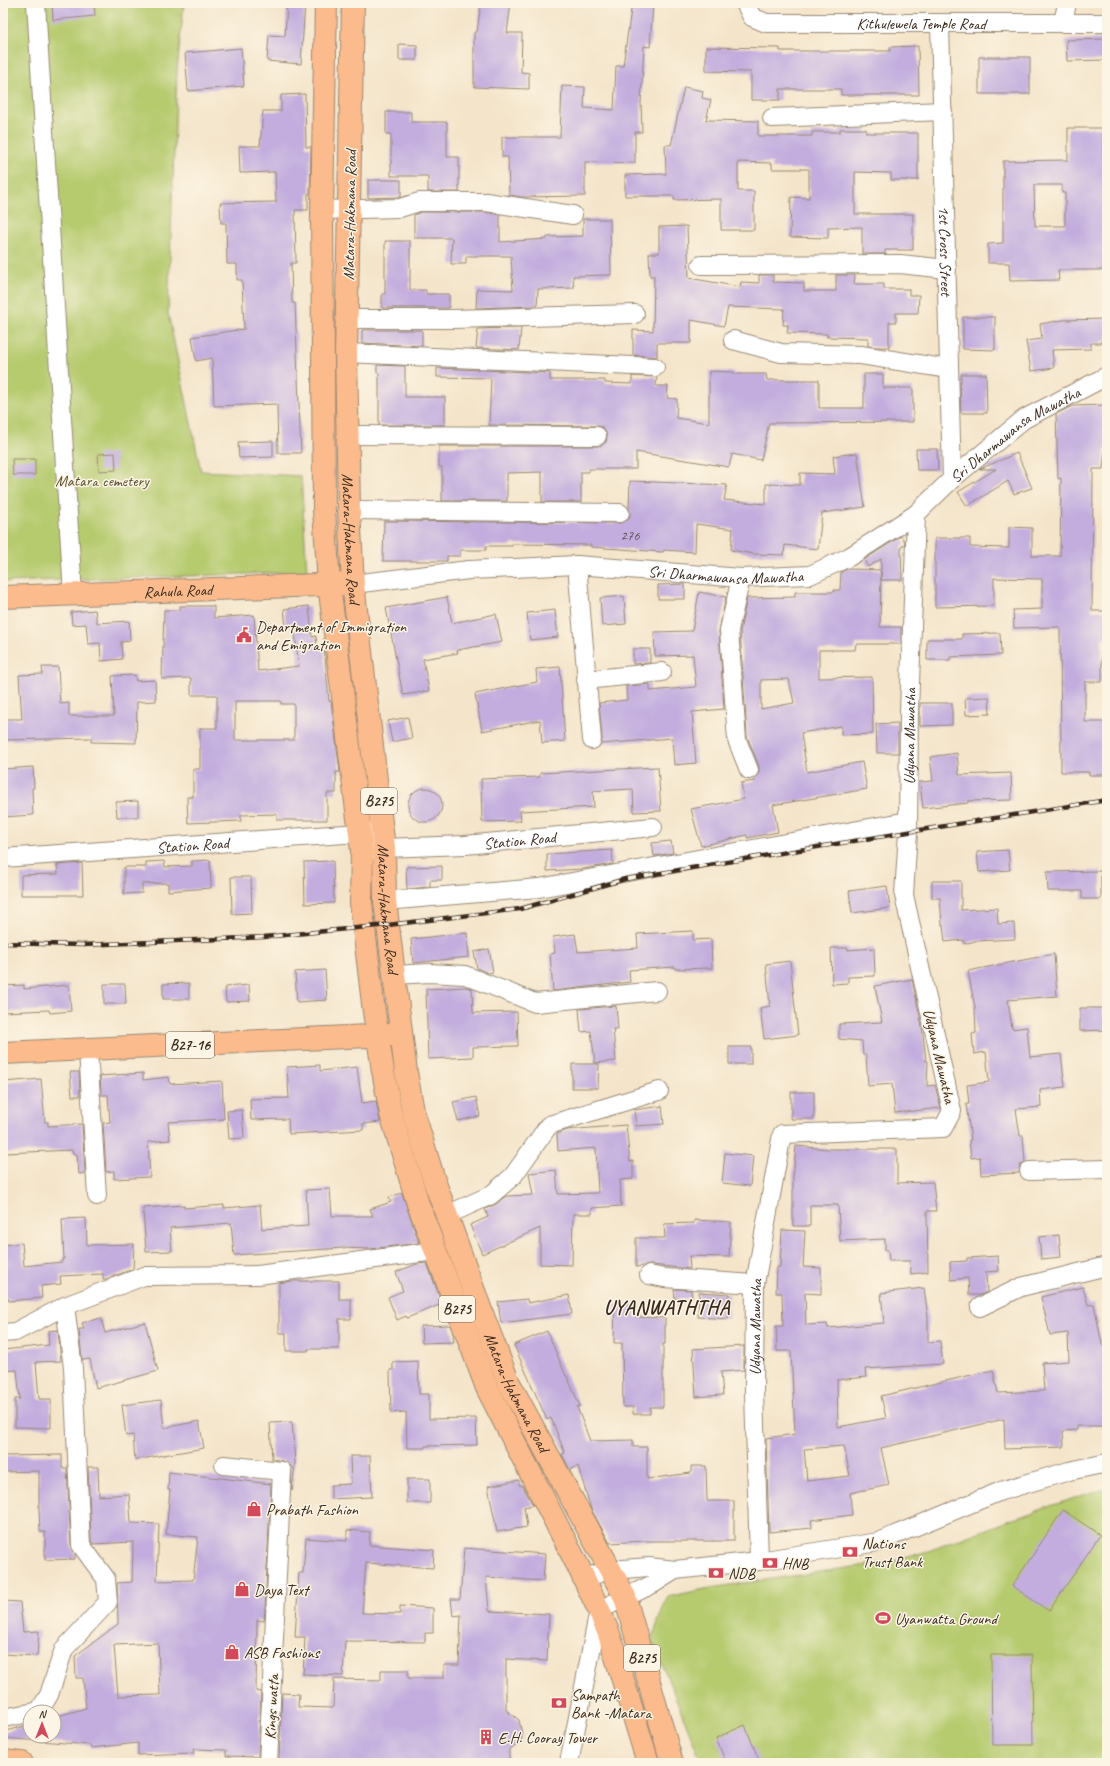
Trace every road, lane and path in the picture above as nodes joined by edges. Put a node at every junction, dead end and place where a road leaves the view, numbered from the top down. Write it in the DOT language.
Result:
graph roads {
  1 [pos="36,3"];
  2 [pos="326,3"];
  3 [pos="353,3"];
  4 [pos="745,3"];
  5 [pos="1067,3"];
  6 [pos="940,23"];
  7 [pos="1063,23"];
  8 [pos="1107,23"];
  9 [pos="943,111"];
  10 [pos="772,118"];
  11 [pos="322,210"];
  12 [pos="348,210"];
  13 [pos="573,215"];
  14 [pos="701,266"];
  15 [pos="947,269"];
  16 [pos="635,314"];
  17 [pos="347,319"];
  18 [pos="733,340"];
  19 [pos="346,353"];
  20 [pos="656,367"];
  21 [pos="949,369"];
  22 [pos="1107,376"];
  23 [pos="347,435"];
  24 [pos="597,436"];
  25 [pos="952,479"];
  26 [pos="349,510"];
  27 [pos="620,512"];
  28 [pos="916,514"];
  29 [pos="577,565"];
  30 [pos="741,578"];
  31 [pos="329,584"];
  32 [pos="353,584"];
  33 [pos="73,594"];
  34 [pos="3,597"];
  35 [pos="662,672"];
  36 [pos="586,680"];
  37 [pos="592,740"];
  38 [pos="748,770"];
  39 [pos="908,821"];
  40 [pos="653,827"];
  41 [pos="383,840"];
  42 [pos="361,842"];
  43 [pos="3,858"];
  44 [pos="385,901"];
  45 [pos="394,975"];
  46 [pos="657,991"];
  47 [pos="400,1035"];
  48 [pos="377,1036"];
  49 [pos="88,1050"];
  50 [pos="3,1053"];
  51 [pos="659,1091"];
  52 [pos="1107,1169"];
  53 [pos="1029,1171"];
  54 [pos="97,1196"];
  55 [pos="447,1215"];
  56 [pos="435,1251"];
  57 [pos="1107,1266"];
  58 [pos="649,1275"];
  59 [pos="755,1284"];
  60 [pos="65,1306"];
  61 [pos="980,1307"];
  62 [pos="3,1333"];
  63 [pos="1107,1463"];
  64 [pos="224,1465"];
  65 [pos="759,1561"];
  66 [pos="610,1570"];
  67 [pos="675,1570"];
  68 [pos="584,1578"];
  69 [pos="625,1597"];
  70 [pos="599,1610"];
  71 [pos="44,1704"];
  72 [pos="22,1714"];
  73 [pos="3,1718"];
  74 [pos="3,1761"];
  75 [pos="22,1763"];
  76 [pos="268,1763"];
  77 [pos="569,1763"];
  78 [pos="648,1763"];
  79 [pos="672,1763"];
  1 -- 33 [label="street"];
  2 -- 11 [label="main road, Matara-Hakmana Road / B275"];
  3 -- 12 [label="main road, Matara-Hakmana Road / B275"];
  4 -- 6 [label="street, Kithulewela Temple Road"];
  5 -- 7 [label="street"];
  6 -- 7 [label="street, Kithulewela Temple Road"];
  6 -- 9 [label="street, 1st Cross Street"];
  7 -- 8 [label="street, Kithulewela Temple Road"];
  9 -- 10 [label="street"];
  9 -- 15 [label="street, 1st Cross Street"];
  11 -- 12 [label="street"];
  11 -- 31 [label="main road, Matara-Hakmana Road / B275"];
  12 -- 13 [label="street"];
  12 -- 17 [label="main road, Matara-Hakmana Road / B275"];
  14 -- 15 [label="street"];
  15 -- 21 [label="street, 1st Cross Street"];
  16 -- 17 [label="street"];
  17 -- 19 [label="main road, Matara-Hakmana Road / B275"];
  18 -- 21 [label="street"];
  19 -- 20 [label="street"];
  19 -- 23 [label="main road, Matara-Hakmana Road / B275"];
  21 -- 25 [label="street, 1st Cross Street"];
  22 -- 25 [label="street, Sri Dharmawansa Mawatha"];
  23 -- 24 [label="street"];
  23 -- 26 [label="main road, Matara-Hakmana Road / B275"];
  25 -- 28 [label="street, Sri Dharmawansa Mawatha"];
  26 -- 27 [label="street"];
  26 -- 32 [label="main road, Matara-Hakmana Road / B275"];
  28 -- 30 [label="street, Sri Dharmawansa Mawatha"];
  28 -- 39 [label="street, Udyana Mawatha"];
  29 -- 30 [label="street, Sri Dharmawansa Mawatha"];
  29 -- 32 [label="street, Sri Dharmawansa Mawatha"];
  29 -- 36 [label="street"];
  30 -- 38 [label="street"];
  31 -- 32 [label="main road, Rahula Road"];
  31 -- 33 [label="main road, Rahula Road"];
  31 -- 42 [label="main road, Matara-Hakmana Road / B275"];
  32 -- 41 [label="main road, Matara-Hakmana Road / B275"];
  33 -- 34 [label="main road, Rahula Road"];
  35 -- 36 [label="street"];
  36 -- 37 [label="street"];
  39 -- 44 [label="street"];
  39 -- 59 [label="street, Udyana Mawatha"];
  40 -- 41 [label="street, Station Road"];
  41 -- 42 [label="street, Station Road"];
  41 -- 44 [label="main road, Matara-Hakmana Road / B275"];
  42 -- 43 [label="street, Station Road"];
  42 -- 48 [label="main road, Matara-Hakmana Road / B275"];
  44 -- 45 [label="main road, Matara-Hakmana Road / B275"];
  45 -- 46 [label="street"];
  45 -- 47 [label="main road, Matara-Hakmana Road / B275"];
  47 -- 48 [label="main road"];
  47 -- 55 [label="main road, Matara-Hakmana Road / B275"];
  48 -- 49 [label="main road, B27-16"];
  48 -- 56 [label="main road, Matara-Hakmana Road / B275"];
  49 -- 50 [label="main road, B27-16"];
  49 -- 54 [label="street"];
  51 -- 55 [label="street"];
  52 -- 53 [label="street"];
  55 -- 66 [label="main road, Matara-Hakmana Road / B275"];
  56 -- 60 [label="street"];
  56 -- 68 [label="main road, Matara-Hakmana Road / B275"];
  57 -- 61 [label="street"];
  58 -- 59 [label="street"];
  59 -- 65 [label="street, Udyana Mawatha"];
  60 -- 62 [label="street"];
  60 -- 71 [label="street"];
  63 -- 65 [label="street"];
  64 -- 76 [label="street, Kings watta"];
  65 -- 67 [label="street"];
  66 -- 67 [label="street"];
  66 -- 68 [label="street"];
  66 -- 69 [label="main road, Matara-Hakmana Road / B275"];
  67 -- 69 [label="street"];
  68 -- 70 [label="main road, Matara-Hakmana Road / B275"];
  69 -- 70 [label="street"];
  69 -- 79 [label="main road, Matara-Hakmana Road / B275"];
  70 -- 77 [label="street"];
  70 -- 78 [label="main road, Matara-Hakmana Road / B275"];
  72 -- 73 [label="street"];
  74 -- 75 [label="main road"];
}
